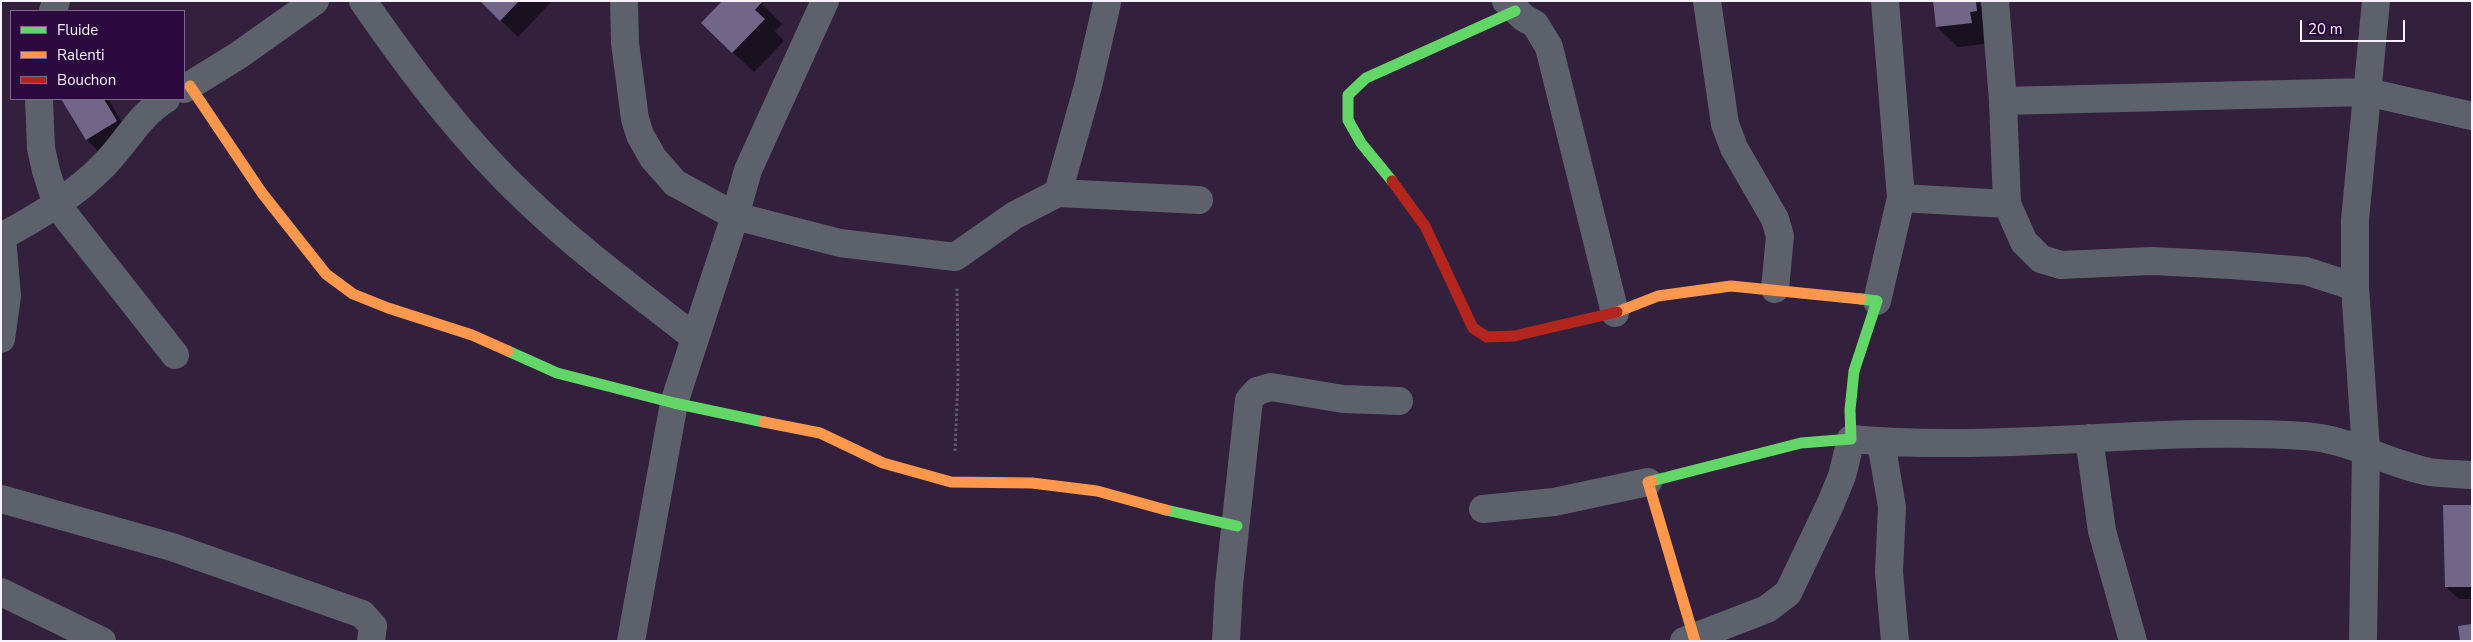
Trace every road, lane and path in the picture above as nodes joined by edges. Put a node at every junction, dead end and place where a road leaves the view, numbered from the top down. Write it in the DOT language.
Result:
graph roads {
  1 [pos="315,1"];
  2 [pos="363,1"];
  3 [pos="624,1"];
  4 [pos="825,1"];
  5 [pos="1707,1"];
  6 [pos="1885,1"];
  7 [pos="1995,1"];
  8 [pos="2376,1"];
  9 [pos="1107,4"];
  10 [pos="1511,6"];
  11 [pos="187,87"];
  12 [pos="2367,92"];
  13 [pos="39,100"];
  14 [pos="165,100"];
  15 [pos="2003,101"];
  16 [pos="2472,116"];
  17 [pos="1058,193"];
  18 [pos="1901,198"];
  19 [pos="1199,200"];
  20 [pos="2008,204"];
  21 [pos="57,205"];
  22 [pos="735,216"];
  23 [pos="2,237"];
  24 [pos="955,257"];
  25 [pos="2355,287"];
  26 [pos="1775,289"];
  27 [pos="1877,301"];
  28 [pos="1615,313"];
  29 [pos="694,337"];
  30 [pos="1,339"];
  31 [pos="175,355"];
  32 [pos="1399,401"];
  33 [pos="674,403"];
  34 [pos="2090,438"];
  35 [pos="1851,439"];
  36 [pos="1881,442"];
  37 [pos="2366,450"];
  38 [pos="2472,475"];
  39 [pos="951,482"];
  40 [pos="1648,482"];
  41 [pos="1,499"];
  42 [pos="1483,509"];
  43 [pos="1236,526"];
  44 [pos="1,592"];
  45 [pos="1691,640"];
  46 [pos="102,641"];
  47 [pos="371,641"];
  48 [pos="631,641"];
  49 [pos="1226,641"];
  50 [pos="1895,641"];
  51 [pos="2133,641"];
  52 [pos="2363,641"];
  1 -- 11 [label="street"];
  2 -- 29 [label="street"];
  3 -- 22 [label="street"];
  4 -- 22 [label="street"];
  5 -- 26 [label="street"];
  6 -- 18 [label="street"];
  7 -- 15 [label="street"];
  8 -- 12 [label="street"];
  9 -- 17 [label="street"];
  10 -- 28 [label="street"];
  10 -- 28 [label="street"];
  11 -- 33 [label="street"];
  12 -- 15 [label="street"];
  12 -- 16 [label="street"];
  12 -- 25 [label="street"];
  13 -- 21 [label="street"];
  14 -- 21 [label="street"];
  15 -- 20 [label="street"];
  17 -- 19 [label="street"];
  17 -- 24 [label="street"];
  18 -- 20 [label="street"];
  18 -- 27 [label="street"];
  20 -- 25 [label="street"];
  21 -- 23 [label="street"];
  21 -- 31 [label="street"];
  22 -- 24 [label="street"];
  22 -- 29 [label="street"];
  23 -- 30 [label="street"];
  24 -- 39 [label="path"];
  25 -- 37 [label="street"];
  26 -- 27 [label="street"];
  26 -- 28 [label="street"];
  27 -- 35 [label="street"];
  29 -- 33 [label="street"];
  32 -- 43 [label="street"];
  33 -- 39 [label="street"];
  33 -- 48 [label="street"];
  34 -- 36 [label="street"];
  34 -- 37 [label="street"];
  34 -- 51 [label="street"];
  35 -- 36 [label="street"];
  35 -- 40 [label="street"];
  35 -- 45 [label="street"];
  36 -- 50 [label="street"];
  37 -- 38 [label="street"];
  37 -- 52 [label="street"];
  39 -- 43 [label="street"];
  40 -- 42 [label="street"];
  40 -- 45 [label="street"];
  41 -- 47 [label="street"];
  43 -- 49 [label="street"];
  44 -- 46 [label="street"];
}
